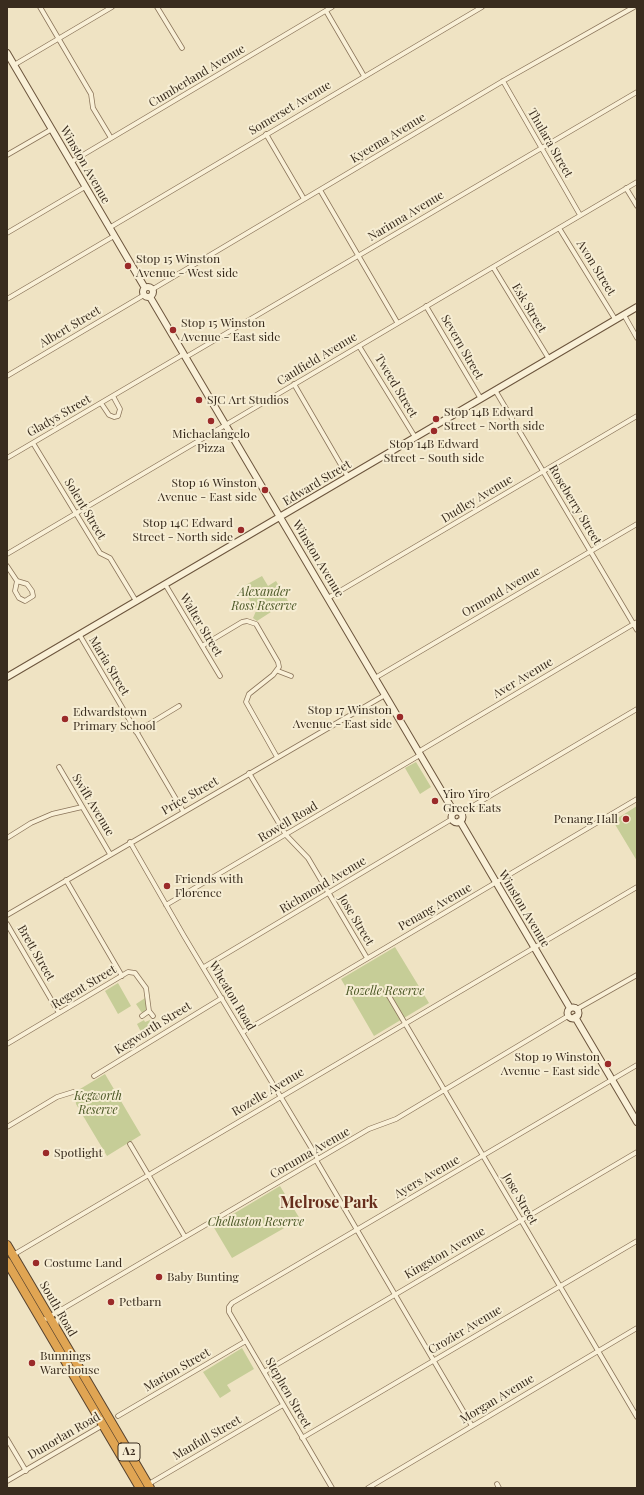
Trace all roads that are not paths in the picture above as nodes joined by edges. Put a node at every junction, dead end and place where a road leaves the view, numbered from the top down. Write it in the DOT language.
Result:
graph roads {
  1 [pos="40,7"];
  2 [pos="112,7"];
  3 [pos="157,7"];
  4 [pos="332,7"];
  5 [pos="482,7"];
  6 [pos="634,7"];
  7 [pos="326,11"];
  8 [pos="58,38"];
  9 [pos="182,48"];
  10 [pos="7,53"];
  11 [pos="14,65"];
  12 [pos="364,76"];
  13 [pos="503,81"];
  14 [pos="637,92"];
  15 [pos="52,129"];
  16 [pos="266,134"];
  17 [pos="111,138"];
  18 [pos="542,147"];
  19 [pos="7,155"];
  20 [pos="71,162"];
  21 [pos="637,182"];
  22 [pos="85,187"];
  23 [pos="626,188"];
  24 [pos="320,190"];
  25 [pos="304,199"];
  26 [pos="637,206"];
  27 [pos="580,215"];
  28 [pos="109,228"];
  29 [pos="559,228"];
  30 [pos="7,233"];
  31 [pos="114,236"];
  32 [pos="358,256"];
  33 [pos="493,267"];
  34 [pos="145,288"];
  35 [pos="153,289"];
  36 [pos="147,296"];
  37 [pos="7,299"];
  38 [pos="426,306"];
  39 [pos="637,307"];
  40 [pos="624,315"];
  41 [pos="616,319"];
  42 [pos="397,322"];
  43 [pos="637,338"];
  44 [pos="359,346"];
  45 [pos="185,356"];
  46 [pos="549,359"];
  47 [pos="7,376"];
  48 [pos="294,384"];
  49 [pos="495,390"];
  50 [pos="113,396"];
  51 [pos="481,399"];
  52 [pos="101,403"];
  53 [pos="637,416"];
  54 [pos="225,424"];
  55 [pos="415,437"];
  56 [pos="33,443"];
  57 [pos="7,458"];
  58 [pos="543,472"];
  59 [pos="348,477"];
  60 [pos="76,513"];
  61 [pos="280,517"];
  62 [pos="637,524"];
  63 [pos="590,551"];
  64 [pos="7,554"];
  65 [pos="7,566"];
  66 [pos="17,581"];
  67 [pos="165,584"];
  68 [pos="328,598"];
  69 [pos="136,601"];
  70 [pos="635,623"];
  71 [pos="637,630"];
  72 [pos="79,634"];
  73 [pos="202,646"];
  74 [pos="278,670"];
  75 [pos="220,676"];
  76 [pos="291,676"];
  77 [pos="7,677"];
  78 [pos="375,678"];
  79 [pos="385,695"];
  80 [pos="179,706"];
  81 [pos="637,709"];
  82 [pos="136,732"];
  83 [pos="419,753"];
  84 [pos="277,757"];
  85 [pos="59,767"];
  86 [pos="249,773"];
  87 [pos="637,799"];
  88 [pos="82,807"];
  89 [pos="183,811"];
  90 [pos="454,812"];
  91 [pos="461,813"];
  92 [pos="452,819"];
  93 [pos="460,821"];
  94 [pos="286,835"];
  95 [pos="7,838"];
  96 [pos="130,842"];
  97 [pos="110,854"];
  98 [pos="66,880"];
  99 [pos="496,883"];
  100 [pos="637,887"];
  101 [pos="328,894"];
  102 [pos="166,905"];
  103 [pos="7,915"];
  104 [pos="7,924"];
  105 [pos="534,947"];
  106 [pos="367,958"];
  107 [pos="204,967"];
  108 [pos="637,974"];
  109 [pos="122,976"];
  110 [pos="386,991"];
  111 [pos="222,998"];
  112 [pos="570,1008"];
  113 [pos="577,1009"];
  114 [pos="150,1012"];
  115 [pos="59,1013"];
  116 [pos="142,1016"];
  117 [pos="153,1016"];
  118 [pos="568,1016"];
  119 [pos="576,1018"];
  120 [pos="405,1023"];
  121 [pos="243,1032"];
  122 [pos="7,1044"];
  123 [pos="637,1065"];
  124 [pos="94,1076"];
  125 [pos="612,1080"];
  126 [pos="444,1090"];
  127 [pos="73,1092"];
  128 [pos="281,1096"];
  129 [pos="637,1122"];
  130 [pos="7,1127"];
  131 [pos="130,1144"];
  132 [pos="637,1152"];
  133 [pos="483,1156"];
  134 [pos="317,1160"];
  135 [pos="148,1175"];
  136 [pos="521,1220"];
  137 [pos="357,1230"];
  138 [pos="185,1237"];
  139 [pos="637,1240"];
  140 [pos="7,1246"];
  141 [pos="10,1258"];
  142 [pos="560,1286"];
  143 [pos="395,1294"];
  144 [pos="229,1307"];
  145 [pos="63,1309"];
  146 [pos="45,1319"];
  147 [pos="637,1328"];
  148 [pos="56,1330"];
  149 [pos="246,1342"];
  150 [pos="598,1351"];
  151 [pos="434,1360"];
  152 [pos="264,1372"];
  153 [pos="283,1405"];
  154 [pos="636,1411"];
  155 [pos="637,1417"];
  156 [pos="114,1419"];
  157 [pos="102,1426"];
  158 [pos="472,1426"];
  159 [pos="302,1438"];
  160 [pos="7,1439"];
  161 [pos="26,1470"];
  162 [pos="7,1481"];
  163 [pos="145,1487"];
  164 [pos="332,1488"];
  165 [pos="368,1488"];
  1 -- 8 [label="street"];
  2 -- 8 [label="street"];
  3 -- 9 [label="street"];
  4 -- 7 [label="street, Cumberland Avenue"];
  5 -- 12 [label="street, Somerset Avenue"];
  6 -- 13 [label="street, Kyeema Avenue"];
  7 -- 12 [label="street"];
  7 -- 17 [label="street, Cumberland Avenue"];
  8 -- 11 [label="street"];
  8 -- 17 [label="street"];
  10 -- 11 [label="street, Winston Avenue"];
  11 -- 15 [label="street, Winston Avenue"];
  12 -- 16 [label="street, Somerset Avenue"];
  13 -- 18 [label="street, Thulara Street"];
  13 -- 24 [label="street, Kyeema Avenue"];
  14 -- 18 [label="street, Narinna Avenue"];
  15 -- 19 [label="street"];
  15 -- 20 [label="street, Winston Avenue"];
  16 -- 25 [label="street"];
  16 -- 28 [label="street, Somerset Avenue"];
  17 -- 20 [label="street, Cumberland Avenue"];
  18 -- 27 [label="street, Thulara Street"];
  18 -- 32 [label="street, Narinna Avenue"];
  20 -- 22 [label="street, Winston Avenue"];
  21 -- 23 [label="street, Caulfield Avenue"];
  22 -- 28 [label="street, Winston Avenue"];
  22 -- 30 [label="street"];
  23 -- 26 [label="street"];
  23 -- 27 [label="street, Caulfield Avenue"];
  24 -- 25 [label="street, Kyeema Avenue"];
  24 -- 32 [label="street"];
  25 -- 35 [label="street, Kyeema Avenue"];
  27 -- 29 [label="street, Caulfield Avenue"];
  28 -- 31 [label="street, Winston Avenue"];
  29 -- 33 [label="street, Caulfield Avenue"];
  29 -- 41 [label="street, Avon Street"];
  31 -- 34 [label="street, Winston Avenue"];
  31 -- 37 [label="street"];
  32 -- 42 [label="street"];
  32 -- 45 [label="street, Narinna Avenue"];
  33 -- 38 [label="street, Caulfield Avenue"];
  33 -- 46 [label="street, Esk Street"];
  34 -- 35 [label="street"];
  34 -- 36 [label="street"];
  35 -- 36 [label="street"];
  36 -- 45 [label="street, Winston Avenue"];
  36 -- 47 [label="street, Albert Street"];
  38 -- 42 [label="street, Caulfield Avenue"];
  38 -- 51 [label="street, Severn Street"];
  39 -- 40 [label="street, Edward Street"];
  40 -- 41 [label="street, Edward Street"];
  40 -- 43 [label="street"];
  41 -- 46 [label="street, Edward Street"];
  42 -- 44 [label="street, Caulfield Avenue"];
  44 -- 48 [label="street, Caulfield Avenue"];
  44 -- 55 [label="street, Tweed Street"];
  45 -- 50 [label="street, Gladys Street"];
  45 -- 54 [label="street, Winston Avenue"];
  46 -- 49 [label="street, Edward Street"];
  48 -- 54 [label="street, Caulfield Avenue"];
  48 -- 59 [label="street"];
  49 -- 51 [label="street, Edward Street"];
  49 -- 58 [label="street, Roseberry Street"];
  50 -- 52 [label="street, Gladys Street"];
  50 -- 52 [label="street, Gladys Street"];
  51 -- 55 [label="street, Edward Street"];
  52 -- 56 [label="street, Gladys Street"];
  53 -- 58 [label="street, Dudley Avenue"];
  54 -- 60 [label="street, Caulfield Avenue"];
  54 -- 61 [label="street, Winston Avenue"];
  55 -- 59 [label="street, Edward Street"];
  56 -- 57 [label="street, Gladys Street"];
  56 -- 60 [label="street, Solent Street"];
  58 -- 63 [label="street, Roseberry Street"];
  58 -- 68 [label="street, Dudley Avenue"];
  59 -- 61 [label="street, Edward Street"];
  60 -- 64 [label="street, Caulfield Avenue"];
  60 -- 69 [label="street, Solent Street"];
  61 -- 67 [label="street, Edward Street"];
  61 -- 68 [label="street, Winston Avenue"];
  62 -- 63 [label="street, Ormond Avenue"];
  63 -- 70 [label="street, Roseberry Street"];
  63 -- 78 [label="street, Ormond Avenue"];
  65 -- 66 [label="street"];
  66 -- 66 [label="street"];
  67 -- 69 [label="street, Edward Street"];
  67 -- 73 [label="street, Walter Street"];
  68 -- 78 [label="street, Winston Avenue"];
  69 -- 72 [label="street, Edward Street"];
  70 -- 71 [label="street, Roseberry Street"];
  70 -- 83 [label="street, Aver Avenue"];
  72 -- 77 [label="street, Edward Street"];
  72 -- 82 [label="street, Maria Street"];
  73 -- 74 [label="street"];
  73 -- 75 [label="street, Walter Street"];
  74 -- 76 [label="street"];
  74 -- 84 [label="street"];
  78 -- 79 [label="street, Winston Avenue"];
  79 -- 83 [label="street, Winston Avenue"];
  79 -- 84 [label="street, Price Street"];
  80 -- 82 [label="street"];
  81 -- 91 [label="street"];
  82 -- 89 [label="street, Maria Street"];
  83 -- 90 [label="street, Winston Avenue"];
  83 -- 94 [label="street, Rowell Road"];
  84 -- 86 [label="street, Price Street"];
  85 -- 88 [label="street, Swift Avenue"];
  86 -- 89 [label="street, Price Street"];
  86 -- 94 [label="street, Jose Street"];
  87 -- 99 [label="street, Penang Avenue"];
  88 -- 95 [label="street"];
  88 -- 97 [label="street, Swift Avenue"];
  89 -- 96 [label="street, Price Street"];
  90 -- 91 [label="street"];
  90 -- 92 [label="street"];
  91 -- 93 [label="street"];
  92 -- 93 [label="street"];
  92 -- 101 [label="street, Richmond Avenue"];
  93 -- 99 [label="street, Winston Avenue"];
  94 -- 101 [label="street, Jose Street"];
  94 -- 102 [label="street, Rowell Road"];
  96 -- 97 [label="street, Price Street"];
  96 -- 102 [label="street, Wheaton Road"];
  97 -- 98 [label="street, Price Street"];
  98 -- 103 [label="street, Price Street"];
  98 -- 109 [label="street"];
  99 -- 105 [label="street, Winston Avenue"];
  99 -- 106 [label="street, Penang Avenue"];
  100 -- 105 [label="street, Rozelle Avenue"];
  101 -- 106 [label="street, Jose Street"];
  101 -- 107 [label="street, Richmond Avenue"];
  102 -- 107 [label="street, Wheaton Road"];
  104 -- 115 [label="street, Brett Street"];
  105 -- 112 [label="street, Winston Avenue"];
  105 -- 120 [label="street, Rozelle Avenue"];
  106 -- 121 [label="street, Penang Avenue"];
  107 -- 111 [label="street, Wheaton Road"];
  108 -- 113 [label="street"];
  109 -- 114 [label="street, Regent Street"];
  109 -- 115 [label="street, Regent Street"];
  110 -- 120 [label="street, Jose Street"];
  111 -- 121 [label="street, Wheaton Road"];
  111 -- 124 [label="street, Kegworth Street"];
  112 -- 113 [label="street"];
  112 -- 118 [label="street"];
  113 -- 119 [label="street"];
  114 -- 116 [label="street"];
  114 -- 117 [label="street, Regent Street"];
  115 -- 122 [label="street, Regent Street"];
  118 -- 119 [label="street"];
  118 -- 126 [label="street, Corunna Avenue"];
  119 -- 125 [label="street"];
  120 -- 126 [label="street, Jose Street"];
  120 -- 128 [label="street, Rozelle Avenue"];
  121 -- 128 [label="street, Wheaton Road"];
  123 -- 125 [label="street, Ayers Avenue"];
  125 -- 129 [label="street"];
  125 -- 133 [label="street, Ayers Avenue"];
  126 -- 133 [label="street, Jose Street"];
  126 -- 134 [label="street, Corunna Avenue"];
  127 -- 130 [label="street"];
  128 -- 134 [label="street, Wheaton Road"];
  128 -- 135 [label="street, Rozelle Avenue"];
  131 -- 135 [label="street"];
  132 -- 136 [label="street, Kingston Avenue"];
  133 -- 136 [label="street, Jose Street"];
  133 -- 137 [label="street, Ayers Avenue"];
  134 -- 137 [label="street, Wheaton Road"];
  134 -- 138 [label="street, Corunna Avenue"];
  135 -- 138 [label="street"];
  135 -- 141 [label="street, Rozelle Avenue"];
  136 -- 142 [label="street, Jose Street"];
  136 -- 143 [label="street, Kingston Avenue"];
  137 -- 143 [label="street, Wheaton Road"];
  137 -- 144 [label="street, Ayers Avenue"];
  138 -- 145 [label="street, Corunna Avenue"];
  139 -- 142 [label="street, Crozier Avenue"];
  140 -- 141 [label="highway, South Road / A2"];
  141 -- 146 [label="highway, South Road / A2"];
  142 -- 150 [label="street, Jose Street"];
  142 -- 151 [label="street, Crozier Avenue"];
  143 -- 151 [label="street, Wheaton Road"];
  143 -- 152 [label="street, Kingston Avenue"];
  144 -- 149 [label="street, Stephen Street"];
  145 -- 146 [label="street, Corunna Avenue"];
  145 -- 148 [label="street"];
  146 -- 148 [label="highway, South Road / A2"];
  146 -- 157 [label="highway, South Road / A2"];
  147 -- 150 [label="street, Morgan Avenue"];
  148 -- 156 [label="highway, South Road / A2"];
  149 -- 152 [label="street, Stephen Street"];
  149 -- 156 [label="street, Marion Street"];
  150 -- 154 [label="street, Jose Street"];
  150 -- 158 [label="street, Morgan Avenue"];
  151 -- 158 [label="street, Wheaton Road"];
  151 -- 159 [label="street, Crozier Avenue"];
  152 -- 153 [label="street, Stephen Street"];
  153 -- 159 [label="street, Stephen Street"];
  153 -- 163 [label="street, Manfull Street"];
  154 -- 155 [label="street, Jose Street"];
  156 -- 157 [label="street, Dunorlan Road"];
  156 -- 163 [label="highway, South Road / A2"];
  157 -- 161 [label="street, Dunorlan Road"];
  157 -- 163 [label="highway, South Road / A2"];
  158 -- 165 [label="street, Morgan Avenue"];
  159 -- 164 [label="street, Stephen Street"];
  160 -- 161 [label="street"];
  161 -- 162 [label="street, Dunorlan Road"];
}
